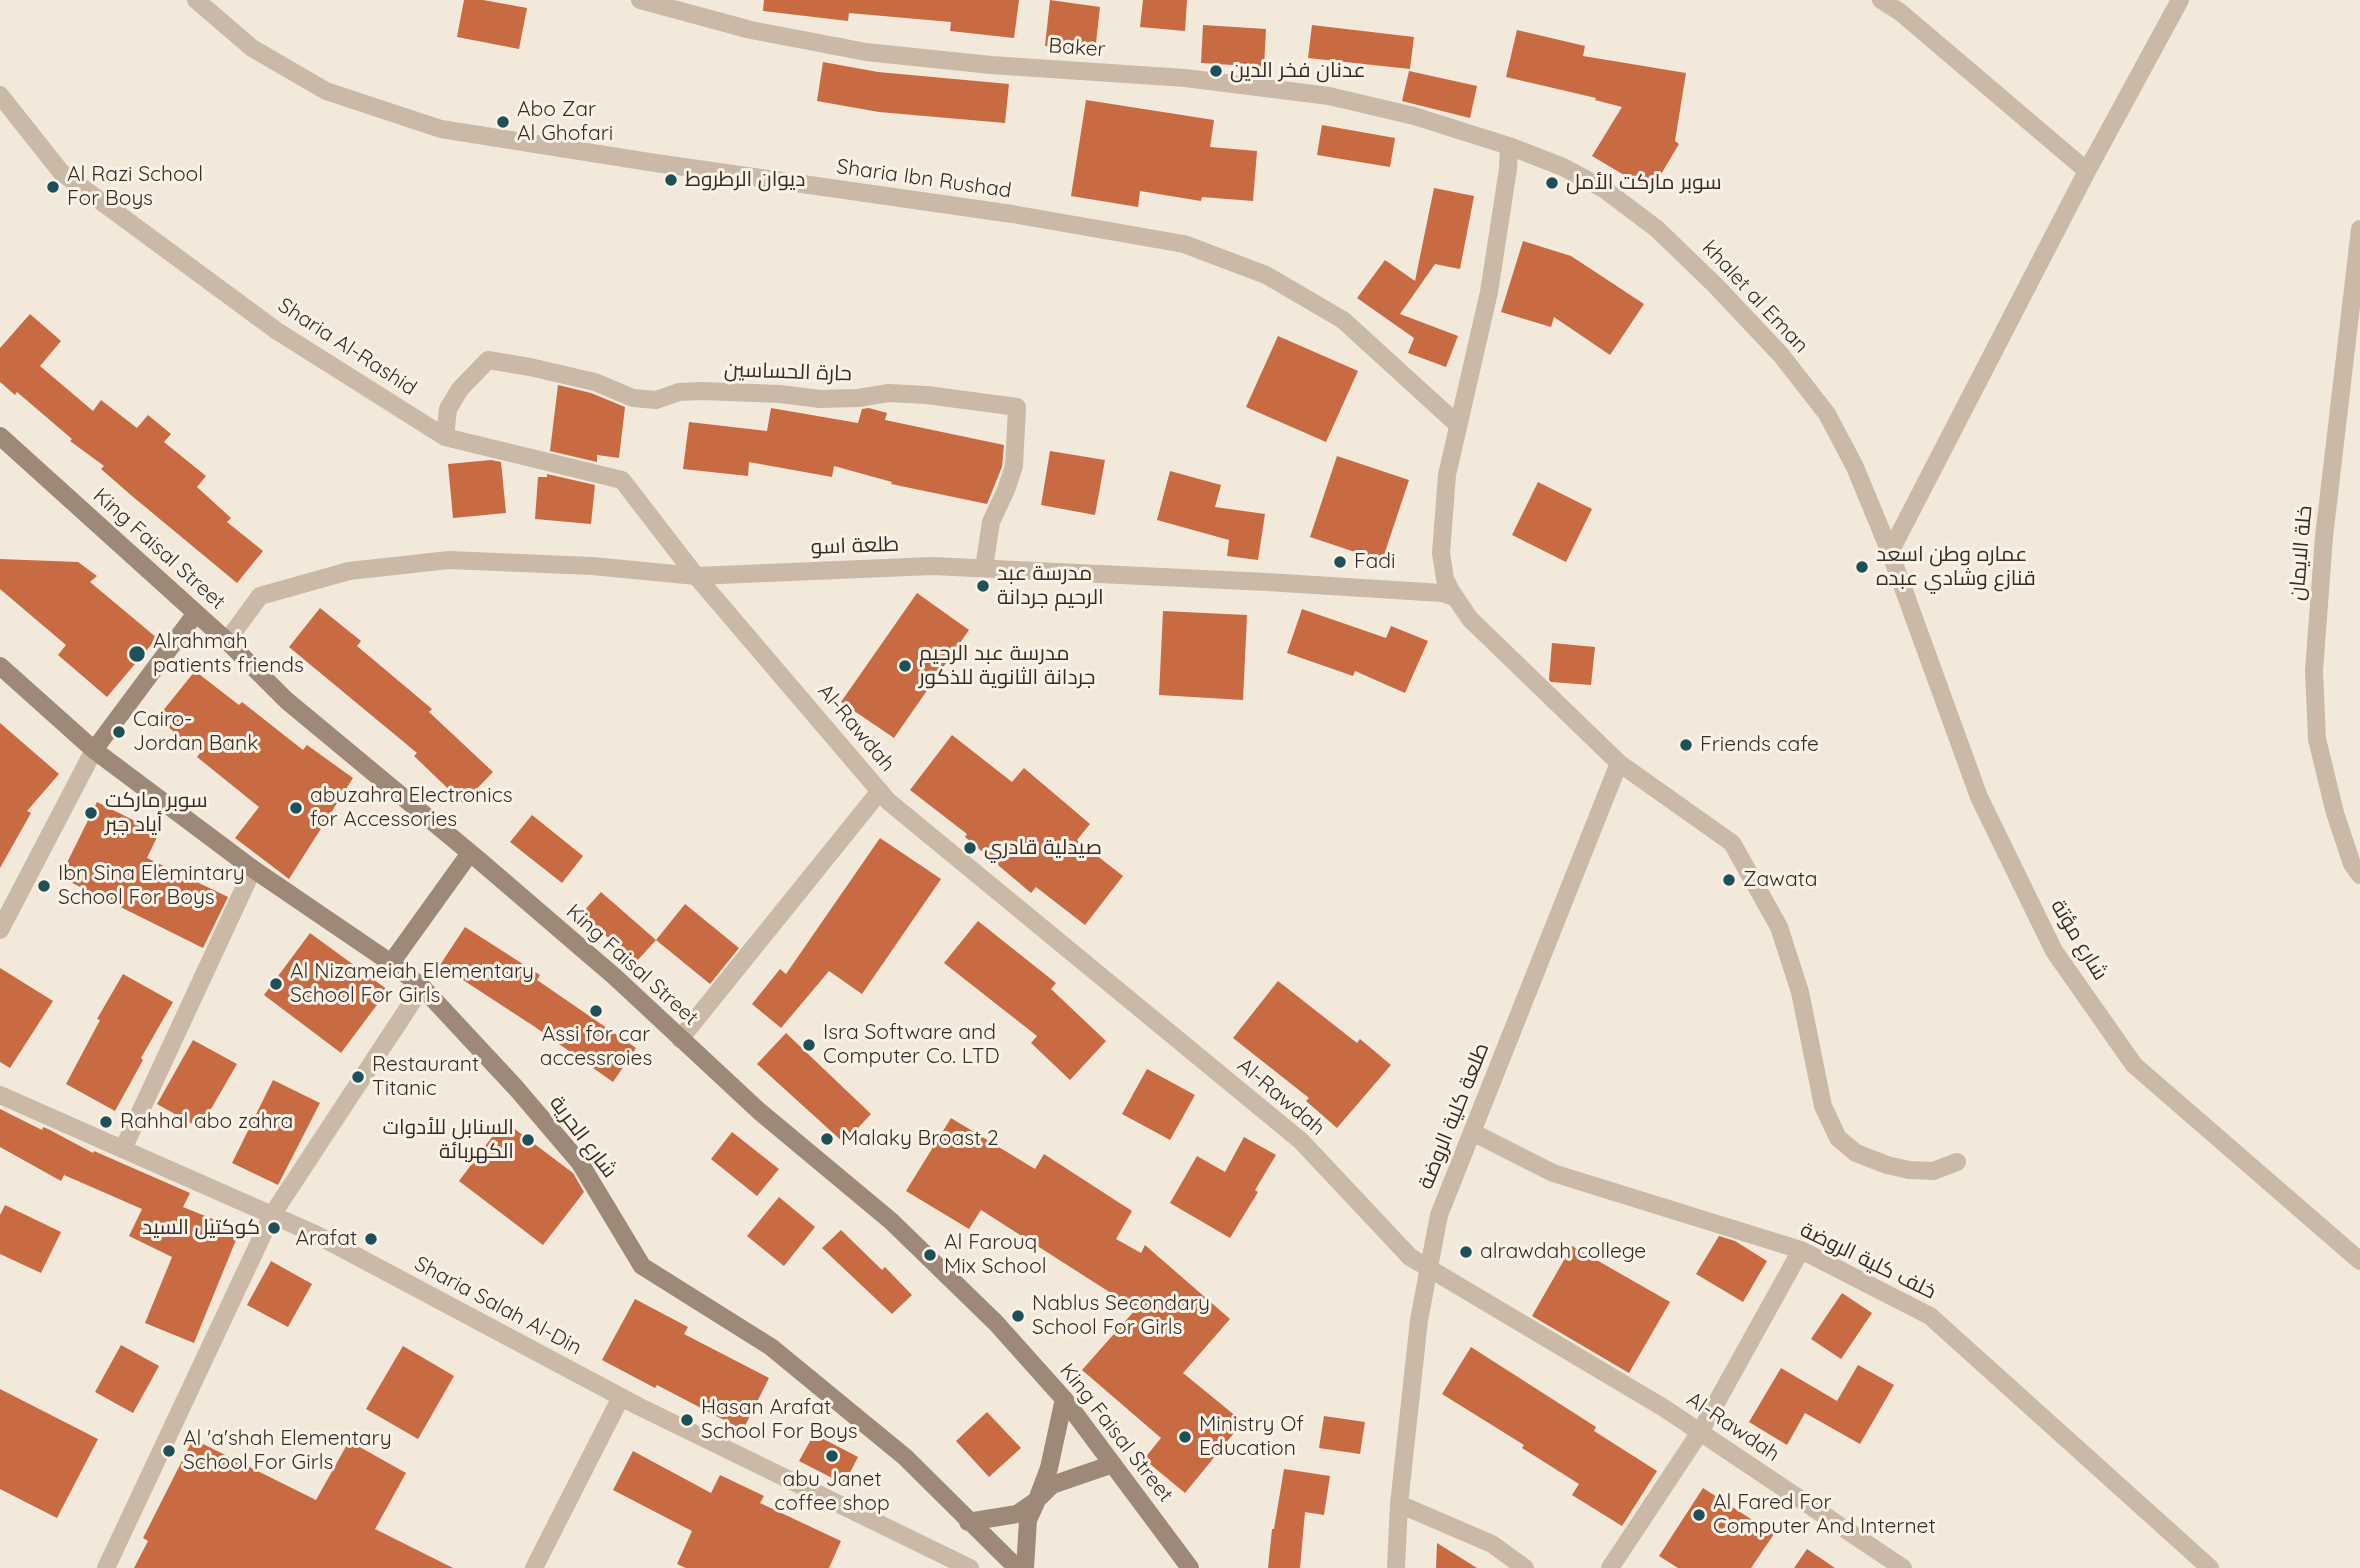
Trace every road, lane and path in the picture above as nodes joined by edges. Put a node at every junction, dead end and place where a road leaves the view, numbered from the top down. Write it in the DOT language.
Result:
graph roads {
  1 [pos="196,0"];
  2 [pos="640,0"];
  3 [pos="1881,0"];
  4 [pos="2180,0"];
  5 [pos="0,95"];
  6 [pos="1509,146"];
  7 [pos="2087,171"];
  8 [pos="2360,229"];
  9 [pos="1457,424"];
  10 [pos="0,436"];
  11 [pos="445,437"];
  12 [pos="1890,552"];
  13 [pos="984,568"];
  14 [pos="696,576"];
  15 [pos="1454,597"];
  16 [pos="196,612"];
  17 [pos="227,641"];
  18 [pos="0,666"];
  19 [pos="94,750"];
  20 [pos="1619,763"];
  21 [pos="880,792"];
  22 [pos="470,853"];
  23 [pos="253,869"];
  24 [pos="2360,875"];
  25 [pos="0,930"];
  26 [pos="391,963"];
  27 [pos="422,987"];
  28 [pos="680,1039"];
  29 [pos="0,1095"];
  30 [pos="1472,1132"];
  31 [pos="123,1149"];
  32 [pos="1957,1162"];
  33 [pos="272,1215"];
  34 [pos="1801,1250"];
  35 [pos="2360,1261"];
  36 [pos="1428,1268"];
  37 [pos="621,1397"];
  38 [pos="1064,1399"];
  39 [pos="1700,1432"];
  40 [pos="1113,1464"];
  41 [pos="1037,1500"];
  42 [pos="1399,1504"];
  43 [pos="968,1522"];
  44 [pos="106,1568"];
  45 [pos="534,1568"];
  46 [pos="970,1568"];
  47 [pos="1017,1568"];
  48 [pos="1025,1568"];
  49 [pos="1190,1568"];
  50 [pos="1396,1568"];
  51 [pos="1525,1568"];
  52 [pos="1610,1568"];
  53 [pos="1903,1568"];
  54 [pos="2210,1568"];
  1 -- 9 [label="street, Sharia Ibn Rushad"];
  2 -- 6 [label="street, Baker"];
  3 -- 7 [label="street"];
  4 -- 7 [label="street"];
  5 -- 11 [label="street, Sharia Al-Rashid"];
  6 -- 9 [label="street"];
  6 -- 12 [label="street, khalet al ِEman"];
  7 -- 12 [label="street"];
  8 -- 24 [label="street, خلة الايمان"];
  9 -- 15 [label="street"];
  10 -- 16 [label="main road, King Faisal Street"];
  11 -- 13 [label="street, حارة الحساسين"];
  11 -- 14 [label="street, Sharia Al-Rashid"];
  12 -- 35 [label="street, شارع مؤتة"];
  13 -- 14 [label="street, طلعة اسو"];
  13 -- 15 [label="street, طلعة اسو"];
  14 -- 17 [label="street, طلعة اسو"];
  14 -- 21 [label="street, Al-Rawdah"];
  15 -- 20 [label="street"];
  16 -- 17 [label="main road, King Faisal Street"];
  16 -- 19 [label="main road"];
  17 -- 22 [label="main road, King Faisal Street"];
  18 -- 19 [label="main road, شارع الحرية"];
  19 -- 23 [label="main road, شارع الحرية"];
  19 -- 25 [label="street"];
  20 -- 30 [label="street, طلعة كلية الروضة"];
  20 -- 32 [label="street"];
  21 -- 28 [label="street"];
  21 -- 36 [label="street, Al-Rawdah"];
  22 -- 26 [label="main road"];
  22 -- 28 [label="main road, King Faisal Street"];
  23 -- 26 [label="main road, شارع الحرية"];
  23 -- 31 [label="street"];
  26 -- 27 [label="main road, شارع الحرية"];
  27 -- 33 [label="street"];
  27 -- 43 [label="main road, شارع الحرية"];
  28 -- 38 [label="main road, King Faisal Street"];
  29 -- 31 [label="street, Sharia Salah Al-Din"];
  30 -- 34 [label="street, خلف كلية الروضة"];
  30 -- 36 [label="street, طلعة كلية الروضة"];
  31 -- 33 [label="street, Sharia Salah Al-Din"];
  33 -- 37 [label="street, Sharia Salah Al-Din"];
  33 -- 44 [label="street"];
  34 -- 39 [label="street"];
  34 -- 54 [label="street, خلف كلية الروضة"];
  36 -- 39 [label="street, Al-Rawdah"];
  36 -- 42 [label="street, طلعة كلية الروضة"];
  37 -- 45 [label="street"];
  37 -- 46 [label="street, Sharia Salah Al-Din"];
  38 -- 40 [label="main road, King Faisal Street"];
  38 -- 41 [label="main road"];
  39 -- 52 [label="street"];
  39 -- 53 [label="street, Al-Rawdah"];
  40 -- 41 [label="main road"];
  40 -- 49 [label="main road, King Faisal Street"];
  41 -- 43 [label="main road"];
  41 -- 48 [label="main road"];
  42 -- 50 [label="street, طلعة كلية الروضة"];
  42 -- 51 [label="street"];
  43 -- 47 [label="main road, شارع الحرية"];
}
